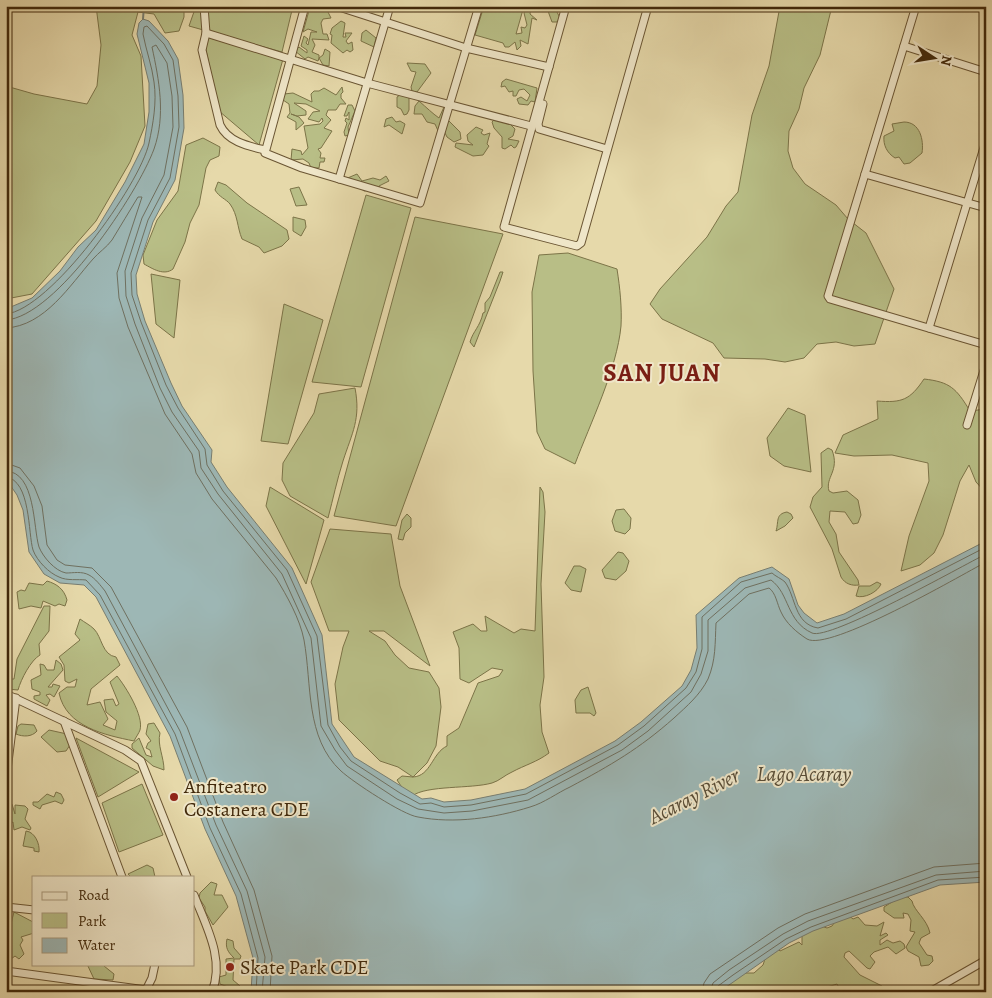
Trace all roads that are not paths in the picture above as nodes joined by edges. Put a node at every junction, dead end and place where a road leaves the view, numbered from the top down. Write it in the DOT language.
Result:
graph roads {
  1 [pos="204,6"];
  2 [pos="305,6"];
  3 [pos="336,6"];
  4 [pos="390,6"];
  5 [pos="479,6"];
  6 [pos="648,6"];
  7 [pos="916,6"];
  8 [pos="563,7"];
  9 [pos="385,22"];
  10 [pos="206,33"];
  11 [pos="904,46"];
  12 [pos="466,48"];
  13 [pos="290,57"];
  14 [pos="549,67"];
  15 [pos="986,72"];
  16 [pos="545,81"];
  17 [pos="367,83"];
  18 [pos="449,105"];
  19 [pos="531,126"];
  20 [pos="986,142"];
  21 [pos="607,149"];
  22 [pos="265,150"];
  23 [pos="865,174"];
  24 [pos="339,179"];
  25 [pos="967,203"];
  26 [pos="986,208"];
  27 [pos="929,328"];
  28 [pos="986,345"];
  29 [pos="986,364"];
  30 [pos="967,425"];
  31 [pos="6,694"];
  32 [pos="16,698"];
  33 [pos="64,721"];
  34 [pos="6,778"];
  35 [pos="122,876"];
  36 [pos="187,876"];
  37 [pos="195,900"];
  38 [pos="6,907"];
  39 [pos="32,910"];
  40 [pos="986,960"];
  41 [pos="155,966"];
  42 [pos="6,970"];
  43 [pos="145,991"];
  44 [pos="212,992"];
  45 [pos="930,992"];
  1 -- 10 [label="street"];
  2 -- 13 [label="street"];
  3 -- 9 [label="street"];
  4 -- 9 [label="street"];
  5 -- 12 [label="street"];
  6 -- 21 [label="street"];
  7 -- 11 [label="street"];
  8 -- 14 [label="street"];
  9 -- 12 [label="street"];
  9 -- 17 [label="street"];
  10 -- 13 [label="street"];
  10 -- 22 [label="street"];
  11 -- 15 [label="street"];
  11 -- 23 [label="street"];
  12 -- 14 [label="street"];
  12 -- 18 [label="street"];
  13 -- 17 [label="street"];
  13 -- 22 [label="street"];
  14 -- 16 [label="street"];
  16 -- 19 [label="street"];
  16 -- 21 [label="street"];
  17 -- 18 [label="street"];
  17 -- 24 [label="street"];
  18 -- 19 [label="street"];
  18 -- 24 [label="street"];
  19 -- 21 [label="street"];
  20 -- 25 [label="street"];
  22 -- 24 [label="street"];
  23 -- 25 [label="street"];
  23 -- 27 [label="street"];
  25 -- 26 [label="street"];
  25 -- 27 [label="street"];
  27 -- 28 [label="street"];
  29 -- 30 [label="street"];
  31 -- 32 [label="street"];
  32 -- 33 [label="street"];
  32 -- 34 [label="street"];
  33 -- 35 [label="street"];
  33 -- 36 [label="street"];
  37 -- 44 [label="street"];
  38 -- 39 [label="street"];
  40 -- 45 [label="street"];
  41 -- 43 [label="street"];
  42 -- 43 [label="street"];
}
